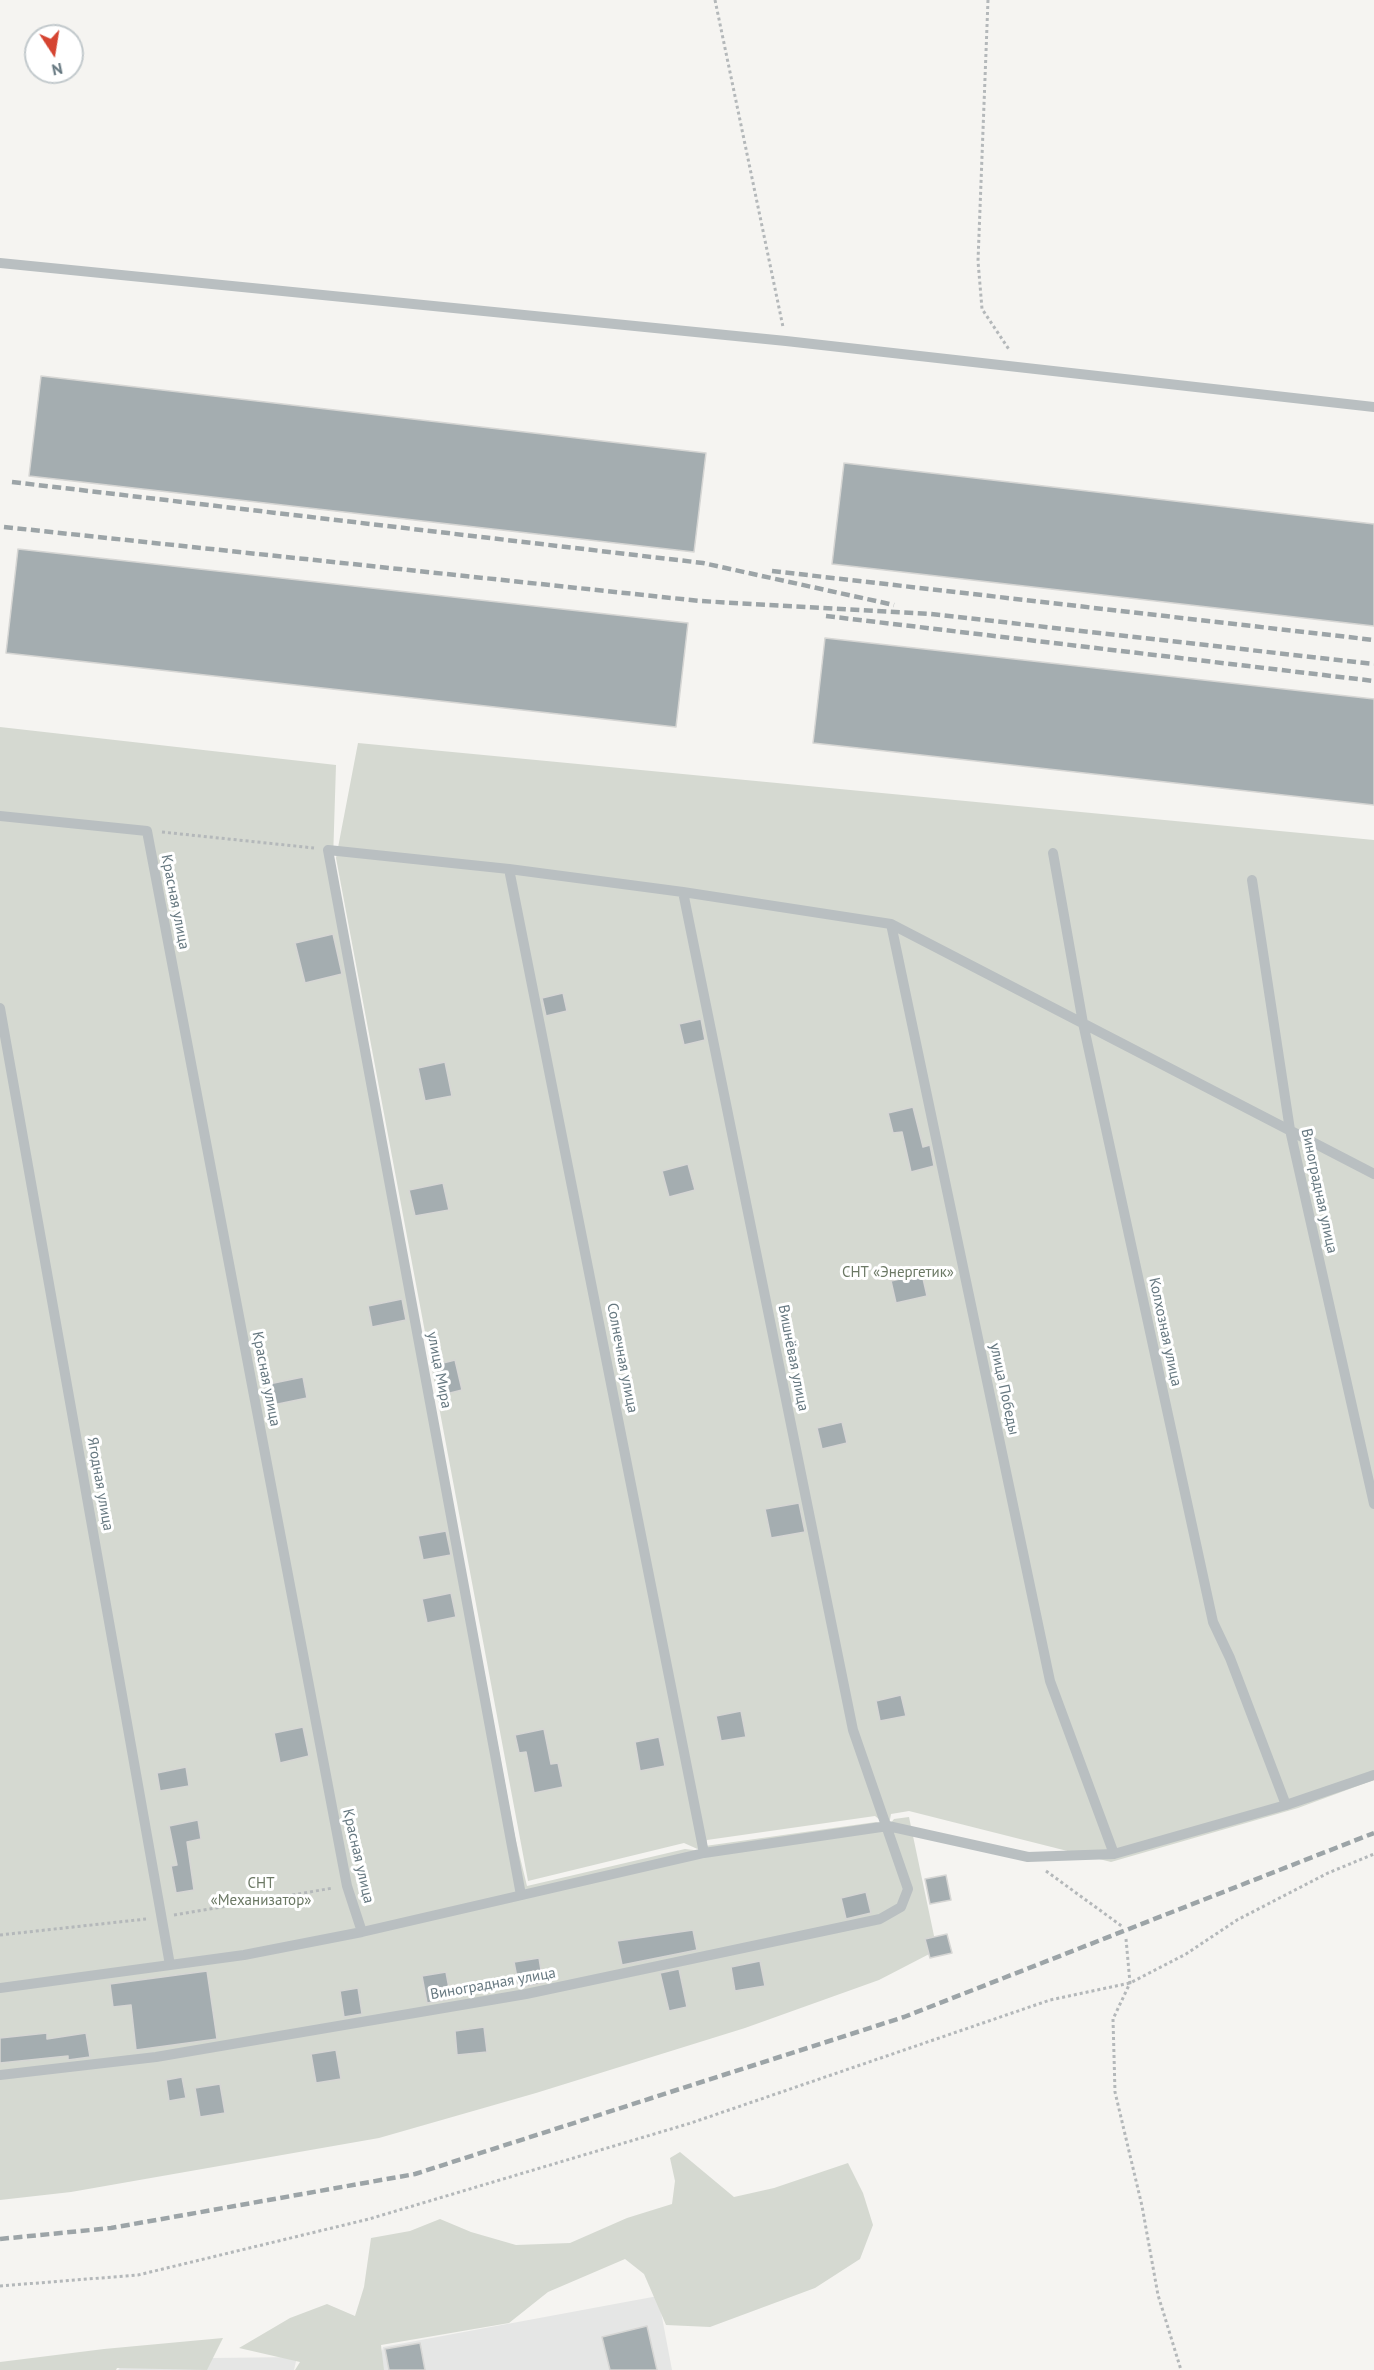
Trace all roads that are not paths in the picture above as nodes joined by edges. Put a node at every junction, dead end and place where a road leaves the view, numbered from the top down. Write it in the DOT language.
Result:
graph roads {
  1 [pos="0,262"];
  2 [pos="1374,407"];
  3 [pos="0,816"];
  4 [pos="1053,853"];
  5 [pos="509,869"];
  6 [pos="1252,880"];
  7 [pos="683,892"];
  8 [pos="891,924"];
  9 [pos="0,1008"];
  10 [pos="1083,1023"];
  11 [pos="1290,1130"];
  12 [pos="1374,1174"];
  13 [pos="1374,1504"];
  14 [pos="1374,1776"];
  15 [pos="1286,1805"];
  16 [pos="888,1826"];
  17 [pos="704,1852"];
  18 [pos="1114,1854"];
  19 [pos="521,1895"];
  20 [pos="362,1932"];
  21 [pos="170,1965"];
  22 [pos="0,1988"];
  23 [pos="0,2075"];
  1 -- 2 [label="street"];
  3 -- 20 [label="street, Красная улица"];
  4 -- 10 [label="street, Колхозная улица"];
  5 -- 7 [label="street"];
  5 -- 17 [label="street, Солнечная улица"];
  5 -- 19 [label="street, улица Мира"];
  6 -- 11 [label="street, Виноградная улица"];
  7 -- 8 [label="street"];
  7 -- 16 [label="street, Вишнёвая улица"];
  8 -- 10 [label="street"];
  8 -- 18 [label="street, улица Победы"];
  9 -- 21 [label="street, Ягодная улица"];
  10 -- 11 [label="street"];
  10 -- 15 [label="street, Колхозная улица"];
  11 -- 12 [label="street"];
  11 -- 13 [label="street, Виноградная улица"];
  14 -- 15 [label="street"];
  15 -- 18 [label="street"];
  16 -- 17 [label="street"];
  16 -- 18 [label="street"];
  16 -- 23 [label="street, Виноградная улица"];
  17 -- 19 [label="street"];
  19 -- 20 [label="street"];
  20 -- 21 [label="street"];
  21 -- 22 [label="street"];
}
